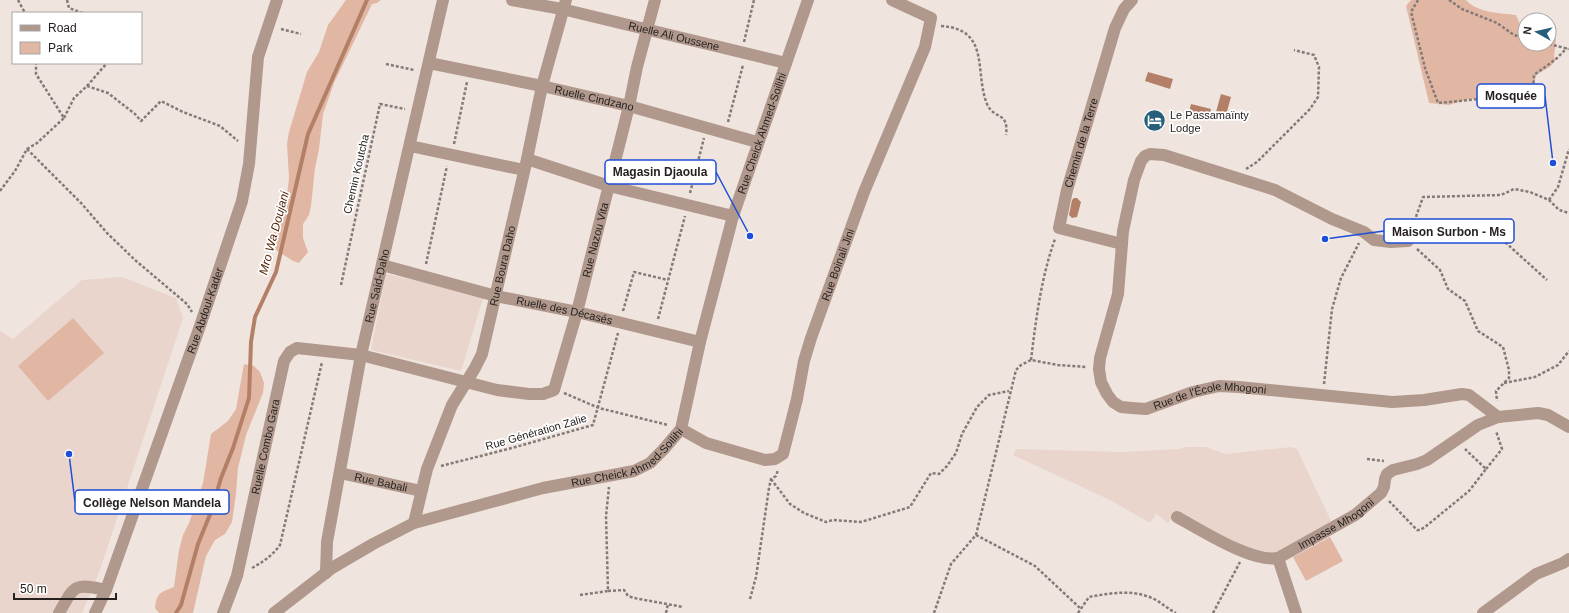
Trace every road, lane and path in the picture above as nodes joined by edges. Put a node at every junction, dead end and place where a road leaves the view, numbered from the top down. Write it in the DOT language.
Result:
graph roads {
  1 [pos="18,0"];
  2 [pos="67,0"];
  3 [pos="443,0"];
  4 [pos="512,0"];
  5 [pos="655,0"];
  6 [pos="754,0"];
  7 [pos="808,0"];
  8 [pos="892,0"];
  9 [pos="1132,0"];
  10 [pos="1418,0"];
  11 [pos="1449,0"];
  12 [pos="274,1"];
  13 [pos="564,5"];
  14 [pos="24,12"];
  15 [pos="79,12"];
  16 [pos="930,25"];
  17 [pos="268,26"];
  18 [pos="648,30"];
  19 [pos="301,34"];
  20 [pos="1517,36"];
  21 [pos="1557,46"];
  22 [pos="1568,48"];
  23 [pos="1294,50"];
  24 [pos="744,53"];
  25 [pos="786,63"];
  26 [pos="36,64"];
  27 [pos="106,64"];
  28 [pos="386,64"];
  29 [pos="428,68"];
  30 [pos="469,71"];
  31 [pos="87,86"];
  32 [pos="542,86"];
  33 [pos="629,106"];
  34 [pos="417,112"];
  35 [pos="64,118"];
  36 [pos="707,128"];
  37 [pos="725,133"];
  38 [pos="1006,134"];
  39 [pos="757,142"];
  40 [pos="240,146"];
  41 [pos="410,146"];
  42 [pos="27,149"];
  43 [pos="1569,150"];
  44 [pos="450,154"];
  45 [pos="526,165"];
  46 [pos="1232,177"];
  47 [pos="609,186"];
  48 [pos="0,191"];
  49 [pos="1549,200"];
  50 [pos="687,205"];
  51 [pos="1569,214"];
  52 [pos="733,216"];
  53 [pos="1059,228"];
  54 [pos="1364,232"];
  55 [pos="1408,241"];
  56 [pos="1122,244"];
  57 [pos="382,265"];
  58 [pos="424,277"];
  59 [pos="668,280"];
  60 [pos="1547,280"];
  61 [pos="341,285"];
  62 [pos="496,296"];
  63 [pos="577,312"];
  64 [pos="621,322"];
  65 [pos="200,326"];
  66 [pos="655,330"];
  67 [pos="700,342"];
  68 [pos="324,351"];
  69 [pos="1569,351"];
  70 [pos="361,355"];
  71 [pos="1031,360"];
  72 [pos="1099,369"];
  73 [pos="465,383"];
  74 [pos="1504,383"];
  75 [pos="554,390"];
  76 [pos="1009,391"];
  77 [pos="1323,396"];
  78 [pos="599,408"];
  79 [pos="1498,417"];
  80 [pos="1569,427"];
  81 [pos="681,429"];
  82 [pos="1456,440"];
  83 [pos="783,454"];
  84 [pos="427,469"];
  85 [pos="1486,469"];
  86 [pos="340,473"];
  87 [pos="611,474"];
  88 [pos="771,479"];
  89 [pos="422,492"];
  90 [pos="1382,493"];
  91 [pos="1177,517"];
  92 [pos="414,523"];
  93 [pos="976,535"];
  94 [pos="1246,553"];
  95 [pos="1278,558"];
  96 [pos="1569,559"];
  97 [pos="326,573"];
  98 [pos="237,576"];
  99 [pos="106,590"];
  100 [pos="608,591"];
  101 [pos="580,595"];
  102 [pos="750,599"];
  103 [pos="668,604"];
  104 [pos="683,607"];
  105 [pos="1080,609"];
  106 [pos="60,613"];
  107 [pos="95,613"];
  108 [pos="223,613"];
  109 [pos="274,613"];
  110 [pos="666,613"];
  111 [pos="934,613"];
  112 [pos="1078,613"];
  113 [pos="1176,613"];
  114 [pos="1213,613"];
  115 [pos="1296,613"];
  116 [pos="1483,613"];
  1 -- 14 [label="path"];
  2 -- 15 [label="path"];
  3 -- 29 [label="street, Rue Said-Daho"];
  4 -- 13 [label="street, Ruelle Ali Oussene"];
  5 -- 18 [label="street, Rue Nazou Vita"];
  6 -- 24 [label="path"];
  7 -- 25 [label="street, Rue Cheick Ahmed-Soilihi"];
  8 -- 16 [label="street"];
  9 -- 53 [label="street, Chemin de la Terre"];
  10 -- 22 [label="path"];
  11 -- 20 [label="path"];
  12 -- 17 [label="street, Rue Abdoul-Kader"];
  13 -- 18 [label="street, Ruelle Ali Oussene"];
  13 -- 32 [label="street, Rue Boura Daho"];
  16 -- 38 [label="path"];
  16 -- 83 [label="street, Rue Boinali Jini"];
  17 -- 19 [label="path"];
  17 -- 65 [label="street, Rue Abdoul-Kader"];
  18 -- 24 [label="street, Ruelle Ali Oussene"];
  18 -- 33 [label="street, Rue Nazou Vita"];
  21 -- 22 [label="path"];
  23 -- 46 [label="path"];
  24 -- 25 [label="street, Ruelle Ali Oussene"];
  24 -- 37 [label="path"];
  25 -- 39 [label="street, Rue Cheick Ahmed-Soilihi"];
  26 -- 35 [label="path"];
  27 -- 31 [label="path"];
  28 -- 29 [label="path"];
  29 -- 30 [label="street, Ruelle Cindzano"];
  29 -- 34 [label="street, Rue Said-Daho"];
  30 -- 32 [label="street, Ruelle Cindzano"];
  30 -- 44 [label="path"];
  31 -- 35 [label="path"];
  31 -- 40 [label="path"];
  32 -- 33 [label="street, Ruelle Cindzano"];
  32 -- 45 [label="street, Rue Boura Daho"];
  33 -- 36 [label="street, Ruelle Cindzano"];
  33 -- 47 [label="street, Rue Nazou Vita"];
  34 -- 41 [label="street, Rue Said-Daho"];
  34 -- 61 [label="path, Chemin Koutcha"];
  35 -- 42 [label="path"];
  36 -- 37 [label="street, Ruelle Cindzano"];
  36 -- 50 [label="path"];
  37 -- 39 [label="street, Ruelle Cindzano"];
  39 -- 52 [label="street, Rue Cheick Ahmed-Soilihi"];
  41 -- 44 [label="street"];
  41 -- 57 [label="street, Rue Said-Daho"];
  42 -- 48 [label="path"];
  42 -- 65 [label="path"];
  43 -- 49 [label="path"];
  44 -- 45 [label="street"];
  44 -- 58 [label="path"];
  45 -- 47 [label="street"];
  45 -- 62 [label="street, Rue Boura Daho"];
  46 -- 54 [label="street, Rue de l'École Mhogoni"];
  46 -- 56 [label="street, Rue de l'École Mhogoni"];
  47 -- 50 [label="street"];
  47 -- 63 [label="street, Rue Nazou Vita"];
  49 -- 51 [label="path"];
  49 -- 55 [label="path"];
  50 -- 52 [label="street"];
  50 -- 59 [label="path"];
  52 -- 67 [label="street, Rue Cheick Ahmed-Soilihi"];
  53 -- 56 [label="street"];
  53 -- 71 [label="path"];
  54 -- 55 [label="street, Rue de l'École Mhogoni"];
  54 -- 77 [label="path"];
  55 -- 60 [label="path"];
  55 -- 74 [label="path"];
  56 -- 72 [label="street, Rue de l'École Mhogoni"];
  57 -- 58 [label="street, Ruelle des Décasés"];
  57 -- 70 [label="street, Rue Said-Daho"];
  58 -- 62 [label="street, Ruelle des Décasés"];
  59 -- 64 [label="path, Rue Génération Zalie"];
  59 -- 66 [label="path"];
  62 -- 63 [label="street, Ruelle des Décasés"];
  62 -- 73 [label="street, Rue Boura Daho"];
  63 -- 64 [label="street, Ruelle des Décasés"];
  63 -- 75 [label="street, Rue Nazou Vita"];
  64 -- 66 [label="street, Ruelle des Décasés"];
  64 -- 78 [label="path, Rue Génération Zalie"];
  65 -- 99 [label="street, Rue Abdoul-Kader"];
  66 -- 67 [label="street, Ruelle des Décasés"];
  67 -- 81 [label="street, Rue Cheick Ahmed-Soilihi"];
  68 -- 70 [label="street, Ruelle Combo Gara"];
  68 -- 98 [label="path"];
  68 -- 98 [label="street, Ruelle Combo Gara"];
  69 -- 74 [label="path"];
  70 -- 73 [label="street, Ruelle Combo Gara"];
  70 -- 86 [label="street, Rue Said-Daho"];
  71 -- 72 [label="path"];
  71 -- 76 [label="path"];
  72 -- 77 [label="street, Rue de l'École Mhogoni"];
  73 -- 75 [label="street"];
  73 -- 84 [label="street, Rue Boura Daho"];
  74 -- 79 [label="path"];
  75 -- 78 [label="path"];
  76 -- 88 [label="path"];
  76 -- 93 [label="path"];
  77 -- 79 [label="street, Rue de l'École Mhogoni"];
  78 -- 81 [label="path"];
  78 -- 84 [label="path, Rue Génération Zalie"];
  79 -- 80 [label="street"];
  79 -- 82 [label="street, Impasse Mhogoni"];
  79 -- 85 [label="path"];
  81 -- 83 [label="street"];
  81 -- 87 [label="street, Rue Cheick Ahmed-Soilihi"];
  82 -- 85 [label="path"];
  82 -- 90 [label="street, Impasse Mhogoni"];
  83 -- 88 [label="path"];
  84 -- 89 [label="street, Rue Boura Daho"];
  85 -- 90 [label="path"];
  86 -- 89 [label="street, Rue Babali"];
  86 -- 97 [label="street, Rue Said-Daho"];
  87 -- 92 [label="street, Rue Cheick Ahmed-Soilihi"];
  87 -- 100 [label="path"];
  88 -- 102 [label="path"];
  89 -- 92 [label="street, Rue Boura Daho"];
  90 -- 95 [label="street, Impasse Mhogoni"];
  91 -- 94 [label="street"];
  92 -- 97 [label="street, Rue Cheick Ahmed-Soilihi"];
  93 -- 105 [label="path"];
  93 -- 111 [label="path"];
  94 -- 95 [label="street"];
  94 -- 114 [label="path"];
  95 -- 115 [label="street"];
  96 -- 116 [label="street"];
  97 -- 109 [label="street, Rue Cheick Ahmed-Soilihi"];
  98 -- 108 [label="street, Ruelle Combo Gara"];
  99 -- 106 [label="street"];
  99 -- 107 [label="street, Rue Abdoul-Kader"];
  100 -- 101 [label="path"];
  100 -- 103 [label="path"];
  103 -- 104 [label="path"];
  103 -- 110 [label="path"];
  105 -- 112 [label="path"];
  105 -- 113 [label="path"];
}
